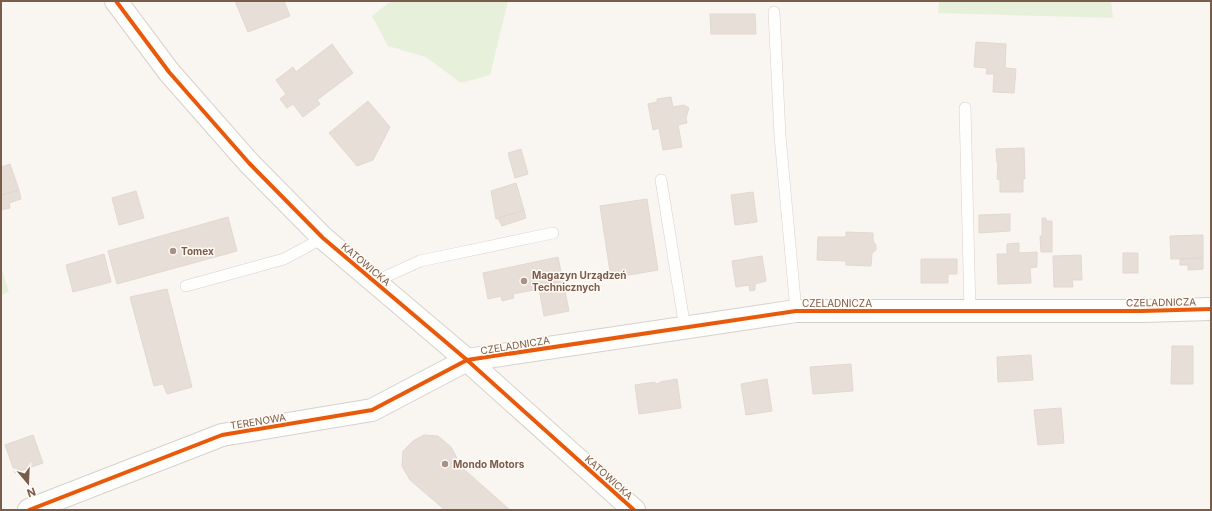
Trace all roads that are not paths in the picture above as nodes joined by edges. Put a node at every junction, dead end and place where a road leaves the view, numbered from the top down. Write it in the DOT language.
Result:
graph roads {
  1 [pos="116,1"];
  2 [pos="774,12"];
  3 [pos="965,108"];
  4 [pos="661,180"];
  5 [pos="553,233"];
  6 [pos="323,238"];
  7 [pos="374,282"];
  8 [pos="186,286"];
  9 [pos="1211,309"];
  10 [pos="796,311"];
  11 [pos="970,311"];
  12 [pos="685,328"];
  13 [pos="467,360"];
  14 [pos="29,510"];
  15 [pos="634,510"];
  1 -- 6 [label="street, KATOWICKA"];
  2 -- 10 [label="lane"];
  3 -- 11 [label="lane"];
  4 -- 12 [label="lane"];
  5 -- 7 [label="lane"];
  6 -- 7 [label="street, KATOWICKA"];
  6 -- 8 [label="lane"];
  7 -- 13 [label="street, KATOWICKA"];
  9 -- 11 [label="street, CZELADNICZA"];
  10 -- 11 [label="street, CZELADNICZA"];
  10 -- 12 [label="street, CZELADNICZA"];
  12 -- 13 [label="street, CZELADNICZA"];
  13 -- 14 [label="street, TERENOWA"];
  13 -- 15 [label="street, KATOWICKA"];
}
